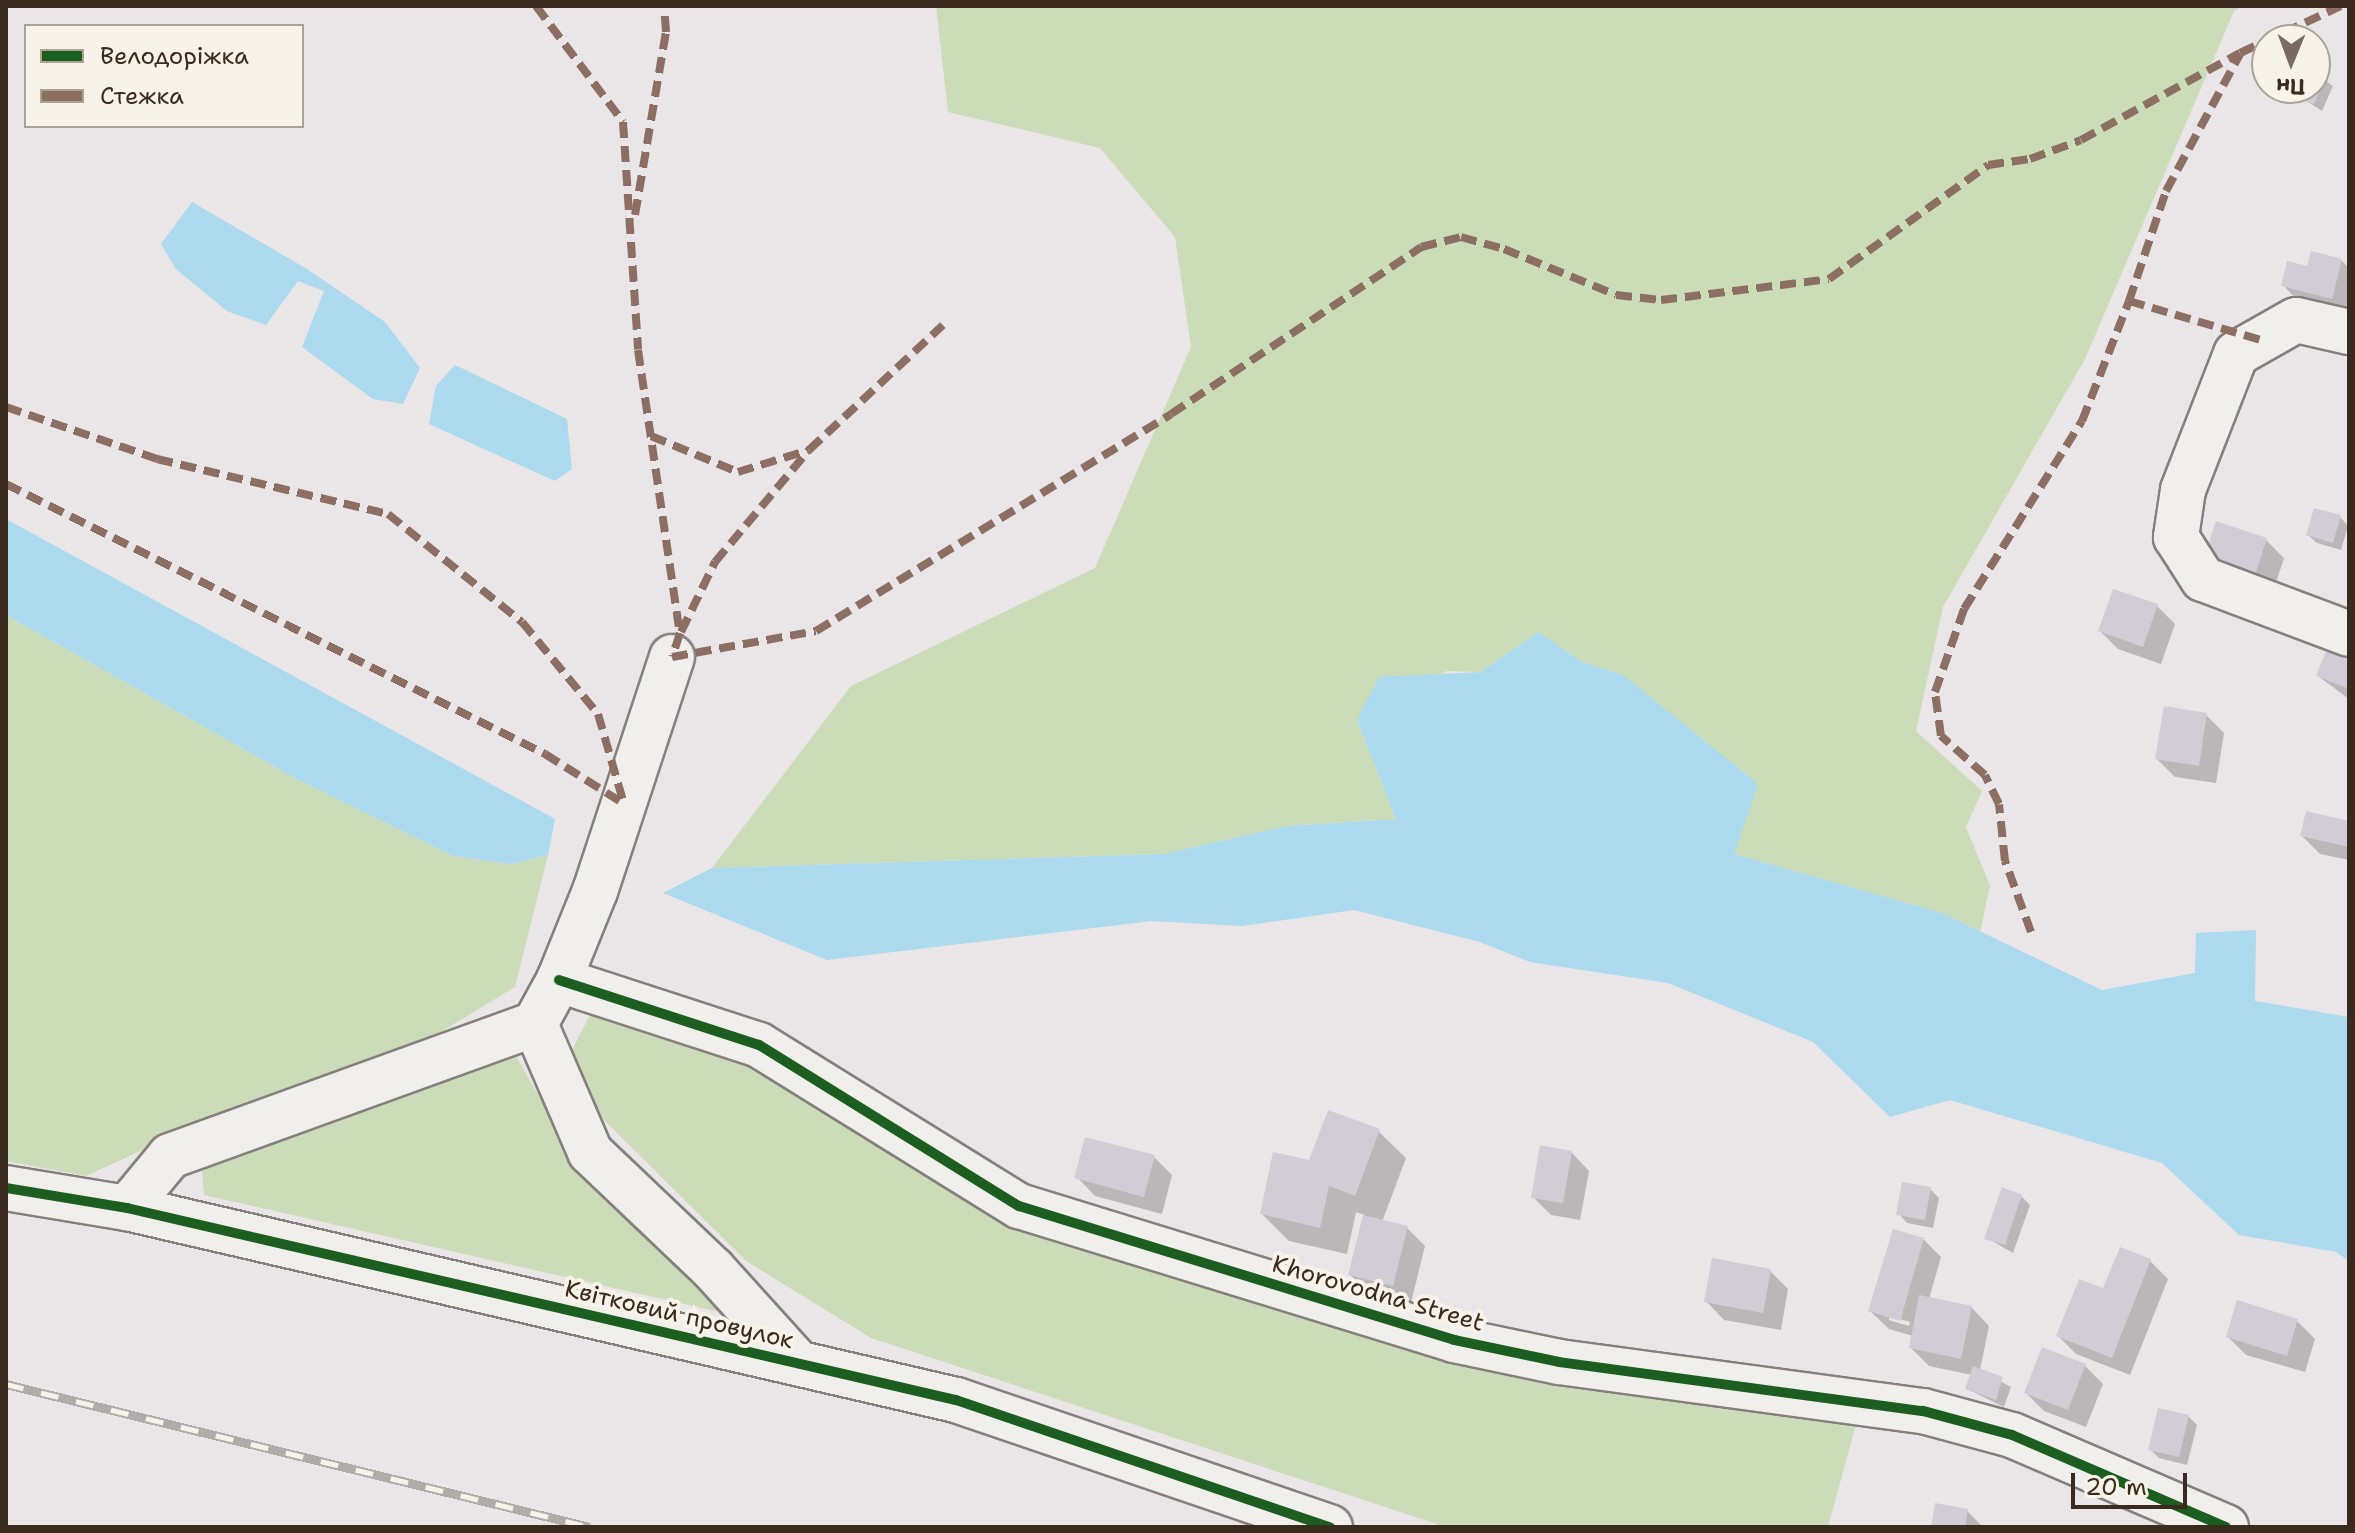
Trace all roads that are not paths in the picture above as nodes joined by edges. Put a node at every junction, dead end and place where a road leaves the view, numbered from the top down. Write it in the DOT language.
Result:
graph roads {
  1 [pos="2349,332"];
  2 [pos="2349,634"];
  3 [pos="672,657"];
  4 [pos="559,980"];
  5 [pos="535,1024"];
  6 [pos="6,1188"];
  7 [pos="127,1208"];
  8 [pos="798,1363"];
  9 [pos="1330,1527"];
  10 [pos="2226,1527"];
  1 -- 2 [label="street"];
  3 -- 4 [label="street"];
  4 -- 5 [label="street"];
  4 -- 10 [label="street, Khorovodna Street"];
  5 -- 7 [label="street"];
  5 -- 8 [label="street"];
  6 -- 7 [label="street, Квітковий провулок"];
  7 -- 8 [label="street, Квітковий провулок"];
  8 -- 9 [label="street, Квітковий провулок"];
}
